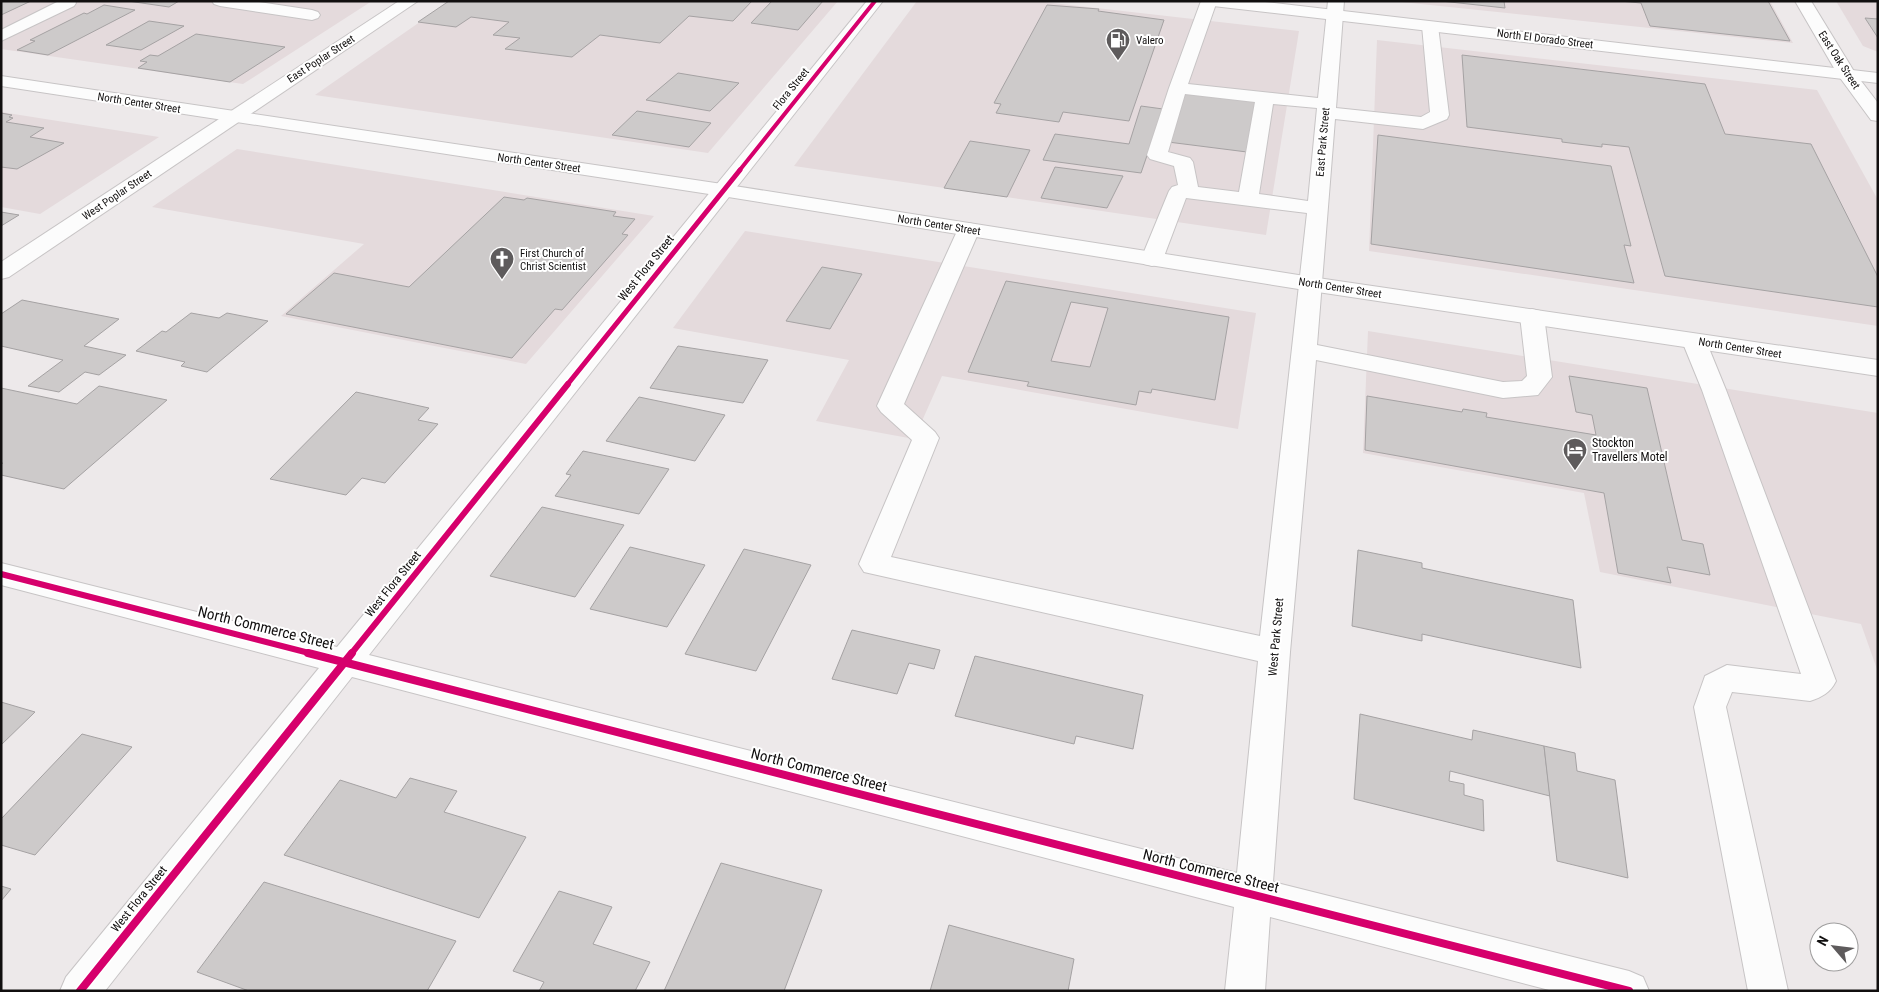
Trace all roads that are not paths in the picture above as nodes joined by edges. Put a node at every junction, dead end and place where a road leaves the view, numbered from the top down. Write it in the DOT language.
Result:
graph roads {
  1 [pos="220,1"];
  2 [pos="410,1"];
  3 [pos="875,1"];
  4 [pos="1211,1"];
  5 [pos="1803,1"];
  6 [pos="68,3"];
  7 [pos="1336,8"];
  8 [pos="312,15"];
  9 [pos="1430,26"];
  10 [pos="1,36"];
  11 [pos="1848,75"];
  12 [pos="1878,78"];
  13 [pos="2,81"];
  14 [pos="1178,88"];
  15 [pos="1265,99"];
  16 [pos="1326,108"];
  17 [pos="1878,116"];
  18 [pos="233,118"];
  19 [pos="722,190"];
  20 [pos="1184,192"];
  21 [pos="1248,199"];
  22 [pos="1317,208"];
  23 [pos="969,229"];
  24 [pos="1152,258"];
  25 [pos="1,272"];
  26 [pos="1310,284"];
  27 [pos="1532,316"];
  28 [pos="1694,341"];
  29 [pos="1305,350"];
  30 [pos="1878,368"];
  31 [pos="1,574"];
  32 [pos="1274,652"];
  33 [pos="345,661"];
  34 [pos="1254,895"];
  35 [pos="80,991"];
  36 [pos="1245,991"];
  37 [pos="1629,991"];
  38 [pos="1768,991"];
  1 -- 8 [label="street"];
  2 -- 18 [label="street, East Poplar Street"];
  3 -- 19 [label="street, Flora Street"];
  4 -- 7 [label="street, North El Dorado Street"];
  4 -- 14 [label="street"];
  5 -- 11 [label="street, East Oak Street"];
  6 -- 10 [label="street"];
  7 -- 9 [label="street, North El Dorado Street"];
  7 -- 16 [label="street, East Park Street"];
  9 -- 11 [label="street, North El Dorado Street"];
  9 -- 16 [label="street"];
  11 -- 12 [label="street, North El Dorado Street"];
  11 -- 17 [label="street, East Oak Street"];
  13 -- 18 [label="street, North Center Street"];
  14 -- 15 [label="street"];
  14 -- 20 [label="street"];
  15 -- 16 [label="street"];
  15 -- 21 [label="street"];
  16 -- 22 [label="street, East Park Street"];
  18 -- 19 [label="street, North Center Street"];
  18 -- 25 [label="street, West Poplar Street"];
  19 -- 23 [label="street, North Center Street"];
  19 -- 33 [label="street, West Flora Street"];
  20 -- 21 [label="street"];
  20 -- 24 [label="street"];
  21 -- 22 [label="street"];
  22 -- 26 [label="street, East Park Street"];
  23 -- 24 [label="street, North Center Street"];
  23 -- 32 [label="street"];
  24 -- 26 [label="street, North Center Street"];
  26 -- 27 [label="street, North Center Street"];
  26 -- 29 [label="street, West Park Street"];
  27 -- 28 [label="street, North Center Street"];
  27 -- 29 [label="street"];
  28 -- 30 [label="street, North Center Street"];
  28 -- 38 [label="street"];
  29 -- 32 [label="street, West Park Street"];
  31 -- 33 [label="street, North Commerce Street"];
  32 -- 34 [label="street, West Park Street"];
  33 -- 34 [label="street, North Commerce Street"];
  33 -- 35 [label="street, West Flora Street"];
  34 -- 36 [label="street, West Park Street"];
  34 -- 37 [label="street, North Commerce Street"];
}
